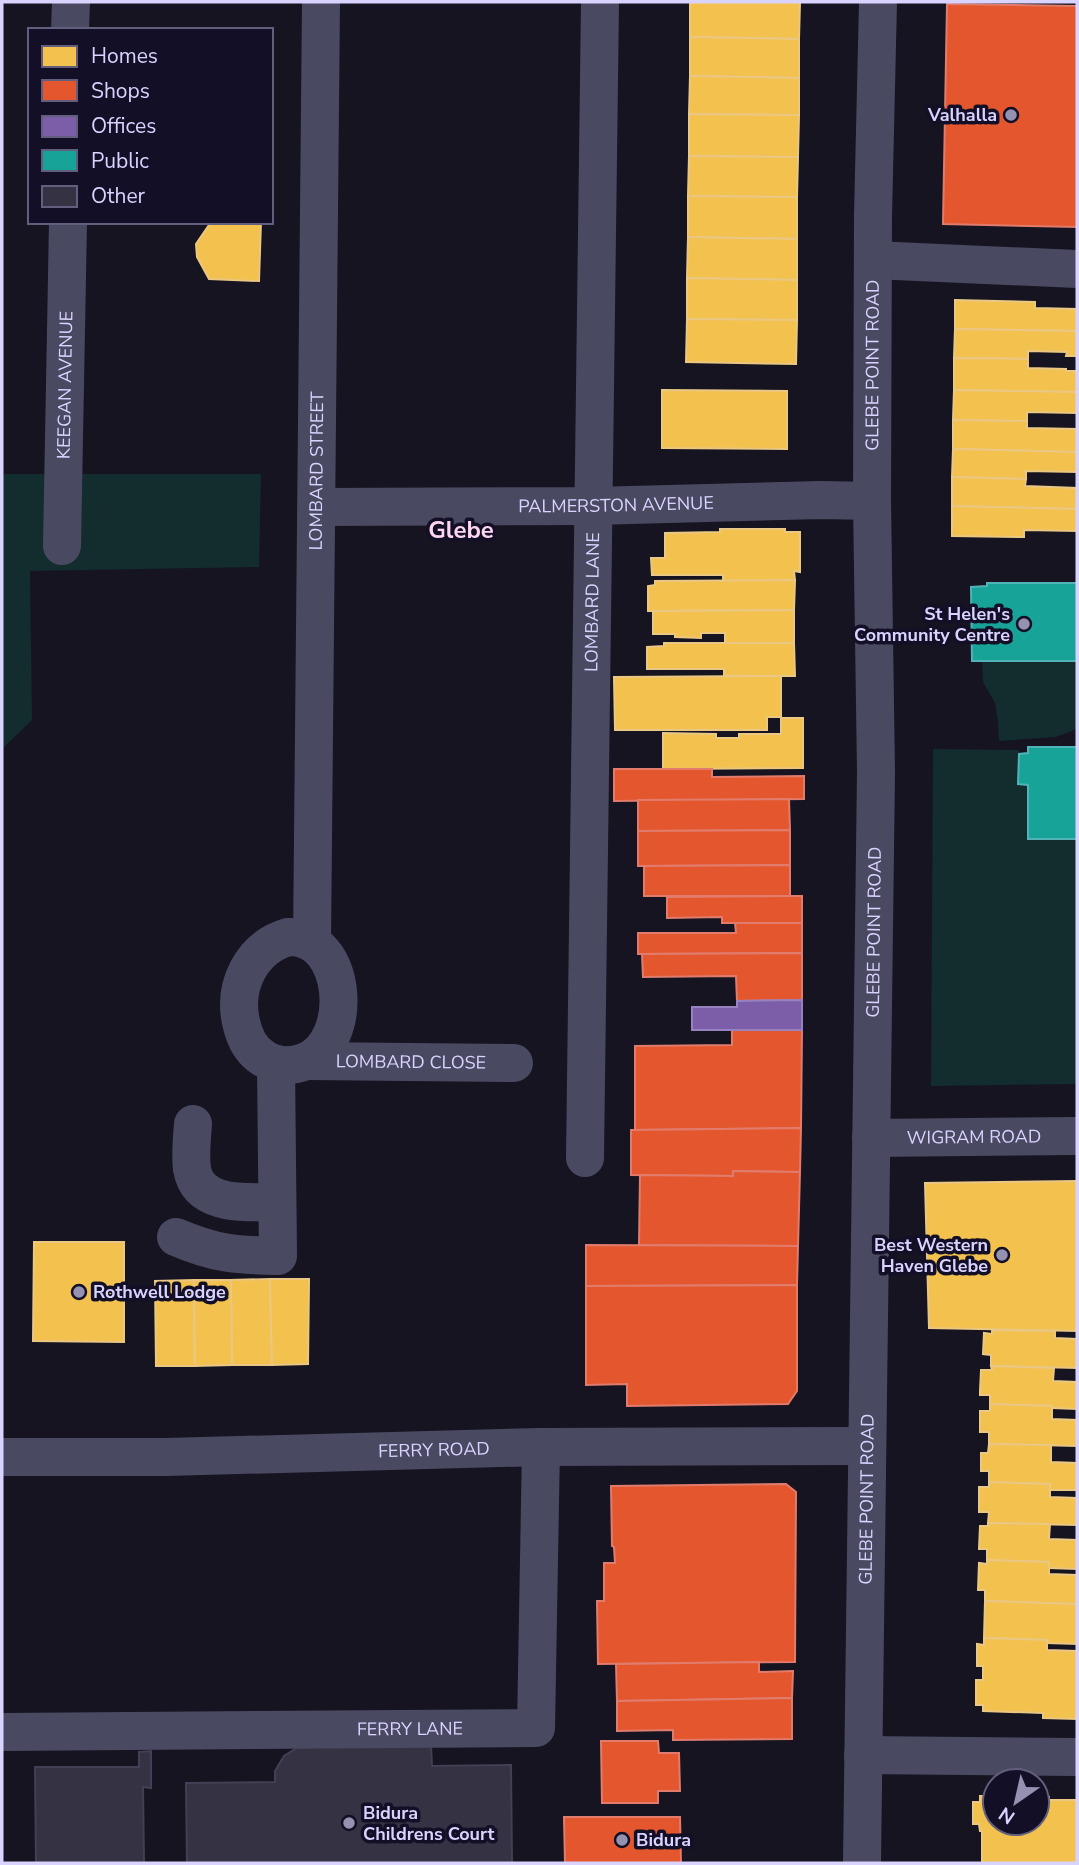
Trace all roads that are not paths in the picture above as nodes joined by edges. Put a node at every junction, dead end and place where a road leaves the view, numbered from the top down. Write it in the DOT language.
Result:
graph roads {
  1 [pos="71,2"];
  2 [pos="321,2"];
  3 [pos="600,2"];
  4 [pos="878,2"];
  5 [pos="70,28"];
  6 [pos="68,224"];
  7 [pos="873,260"];
  8 [pos="1077,269"];
  9 [pos="872,501"];
  10 [pos="592,506"];
  11 [pos="317,507"];
  12 [pos="62,546"];
  13 [pos="312,943"];
  14 [pos="292,1063"];
  15 [pos="514,1063"];
  16 [pos="193,1124"];
  17 [pos="1077,1136"];
  18 [pos="871,1138"];
  19 [pos="586,1158"];
  20 [pos="277,1202"];
  21 [pos="176,1237"];
  22 [pos="867,1446"];
  23 [pos="541,1447"];
  24 [pos="2,1457"];
  25 [pos="2,1732"];
  26 [pos="863,1755"];
  27 [pos="1077,1757"];
  28 [pos="862,1863"];
  1 -- 5 [label="street"];
  2 -- 11 [label="street, LOMBARD STREET"];
  3 -- 10 [label="street, LOMBARD LANE"];
  4 -- 7 [label="street, GLEBE POINT ROAD"];
  6 -- 12 [label="street, KEEGAN AVENUE"];
  7 -- 8 [label="street"];
  7 -- 9 [label="street, GLEBE POINT ROAD"];
  9 -- 10 [label="street, PALMERSTON AVENUE"];
  9 -- 18 [label="street, GLEBE POINT ROAD"];
  10 -- 11 [label="street, PALMERSTON AVENUE"];
  10 -- 19 [label="street, LOMBARD LANE"];
  11 -- 13 [label="street, LOMBARD STREET"];
  13 -- 14 [label="street, LOMBARD CLOSE"];
  13 -- 14 [label="street"];
  14 -- 15 [label="street, LOMBARD CLOSE"];
  14 -- 20 [label="street"];
  16 -- 20 [label="street"];
  17 -- 18 [label="street, WIGRAM ROAD"];
  18 -- 22 [label="street, GLEBE POINT ROAD"];
  20 -- 21 [label="street"];
  22 -- 23 [label="street, FERRY ROAD"];
  22 -- 26 [label="street, GLEBE POINT ROAD"];
  23 -- 24 [label="street, FERRY ROAD"];
  23 -- 25 [label="street, FERRY LANE"];
  26 -- 27 [label="street"];
  26 -- 28 [label="street, GLEBE POINT ROAD"];
}
